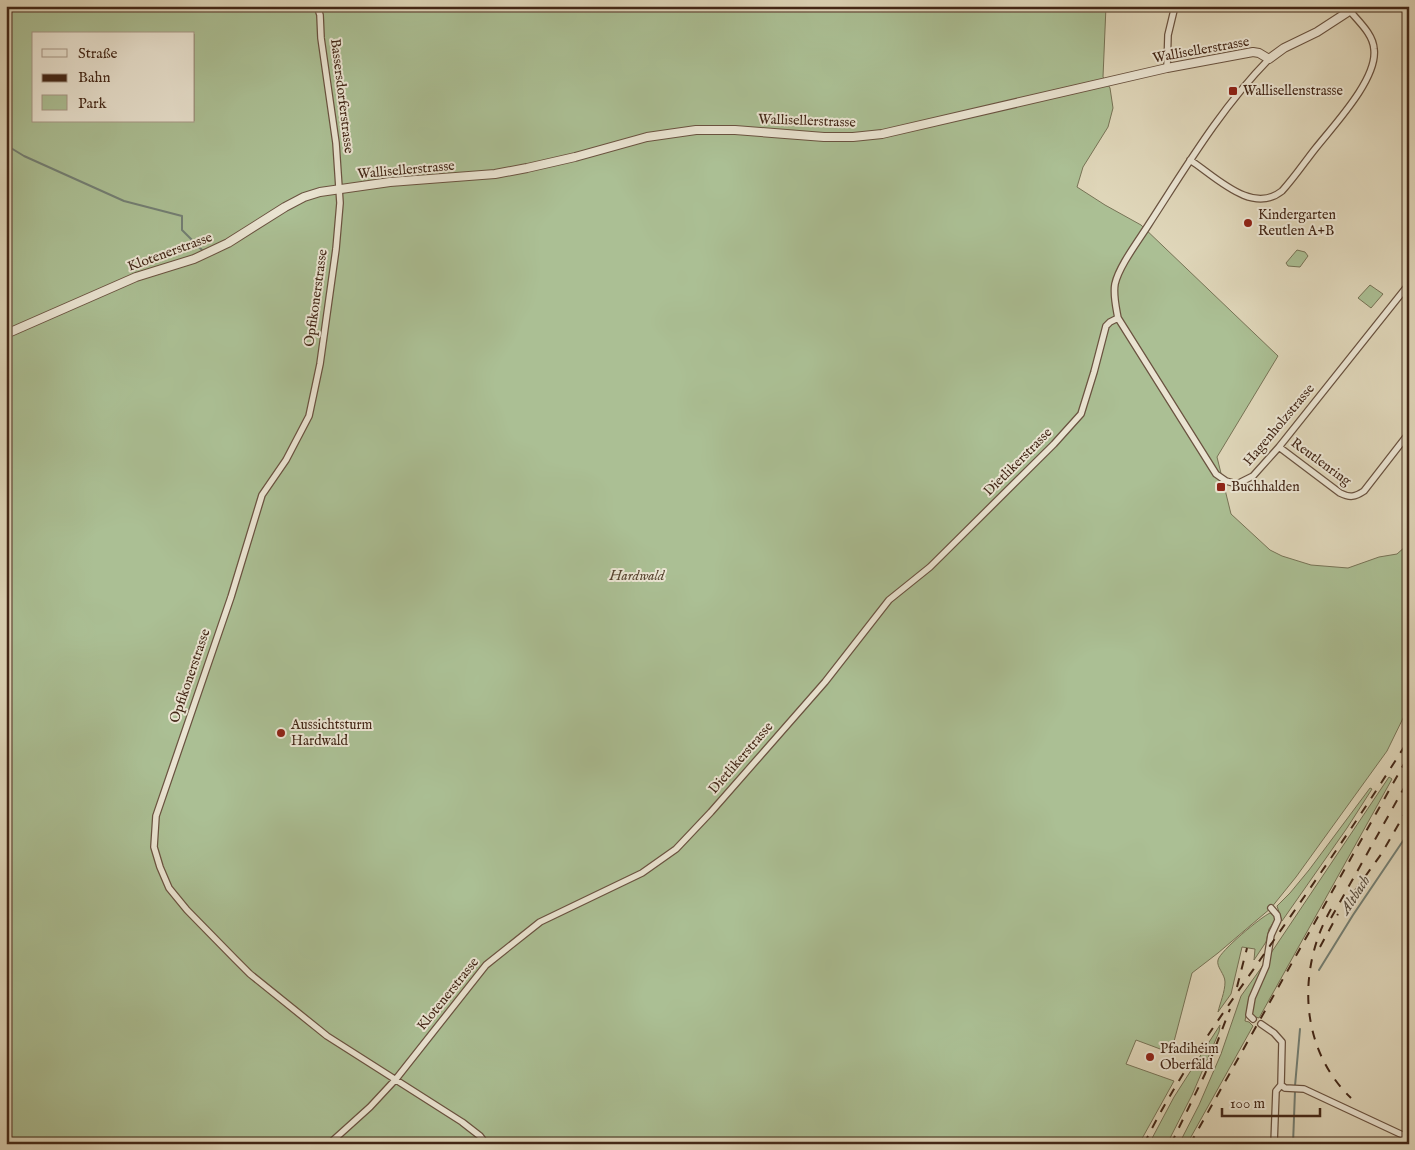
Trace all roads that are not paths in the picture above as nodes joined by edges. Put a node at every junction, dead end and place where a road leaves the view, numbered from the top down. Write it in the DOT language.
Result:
graph roads {
  1 [pos="317,6"];
  2 [pos="1175,6"];
  3 [pos="1353,8"];
  4 [pos="1269,60"];
  5 [pos="1167,68"];
  6 [pos="1190,160"];
  7 [pos="339,189"];
  8 [pos="1409,284"];
  9 [pos="1118,318"];
  10 [pos="6,334"];
  11 [pos="1409,433"];
  12 [pos="1279,447"];
  13 [pos="609,890"];
  14 [pos="1271,908"];
  15 [pos="1253,1019"];
  16 [pos="1261,1024"];
  17 [pos="396,1079"];
  18 [pos="1281,1085"];
  19 [pos="1409,1138"];
  20 [pos="328,1144"];
  21 [pos="486,1144"];
  22 [pos="1274,1144"];
  1 -- 7 [label="street, Bassersdorferstrasse"];
  2 -- 5 [label="street"];
  3 -- 4 [label="street"];
  3 -- 6 [label="street"];
  4 -- 5 [label="street, Wallisellerstrasse"];
  4 -- 6 [label="street"];
  5 -- 7 [label="street, Wallisellerstrasse"];
  6 -- 9 [label="street"];
  7 -- 10 [label="street, Klotenerstrasse"];
  7 -- 17 [label="street, Opfikonerstrasse"];
  8 -- 12 [label="street, Hagenholzstrasse"];
  9 -- 12 [label="street, Hagenholzstrasse"];
  9 -- 13 [label="street, Dietlikerstrasse"];
  11 -- 12 [label="street, Reutlenring"];
  13 -- 17 [label="street, Klotenerstrasse"];
  14 -- 15 [label="street"];
  16 -- 18 [label="street"];
  17 -- 20 [label="street, Klotenerstrasse"];
  17 -- 21 [label="street, Opfikonerstrasse"];
  18 -- 19 [label="street"];
  18 -- 22 [label="street"];
}
